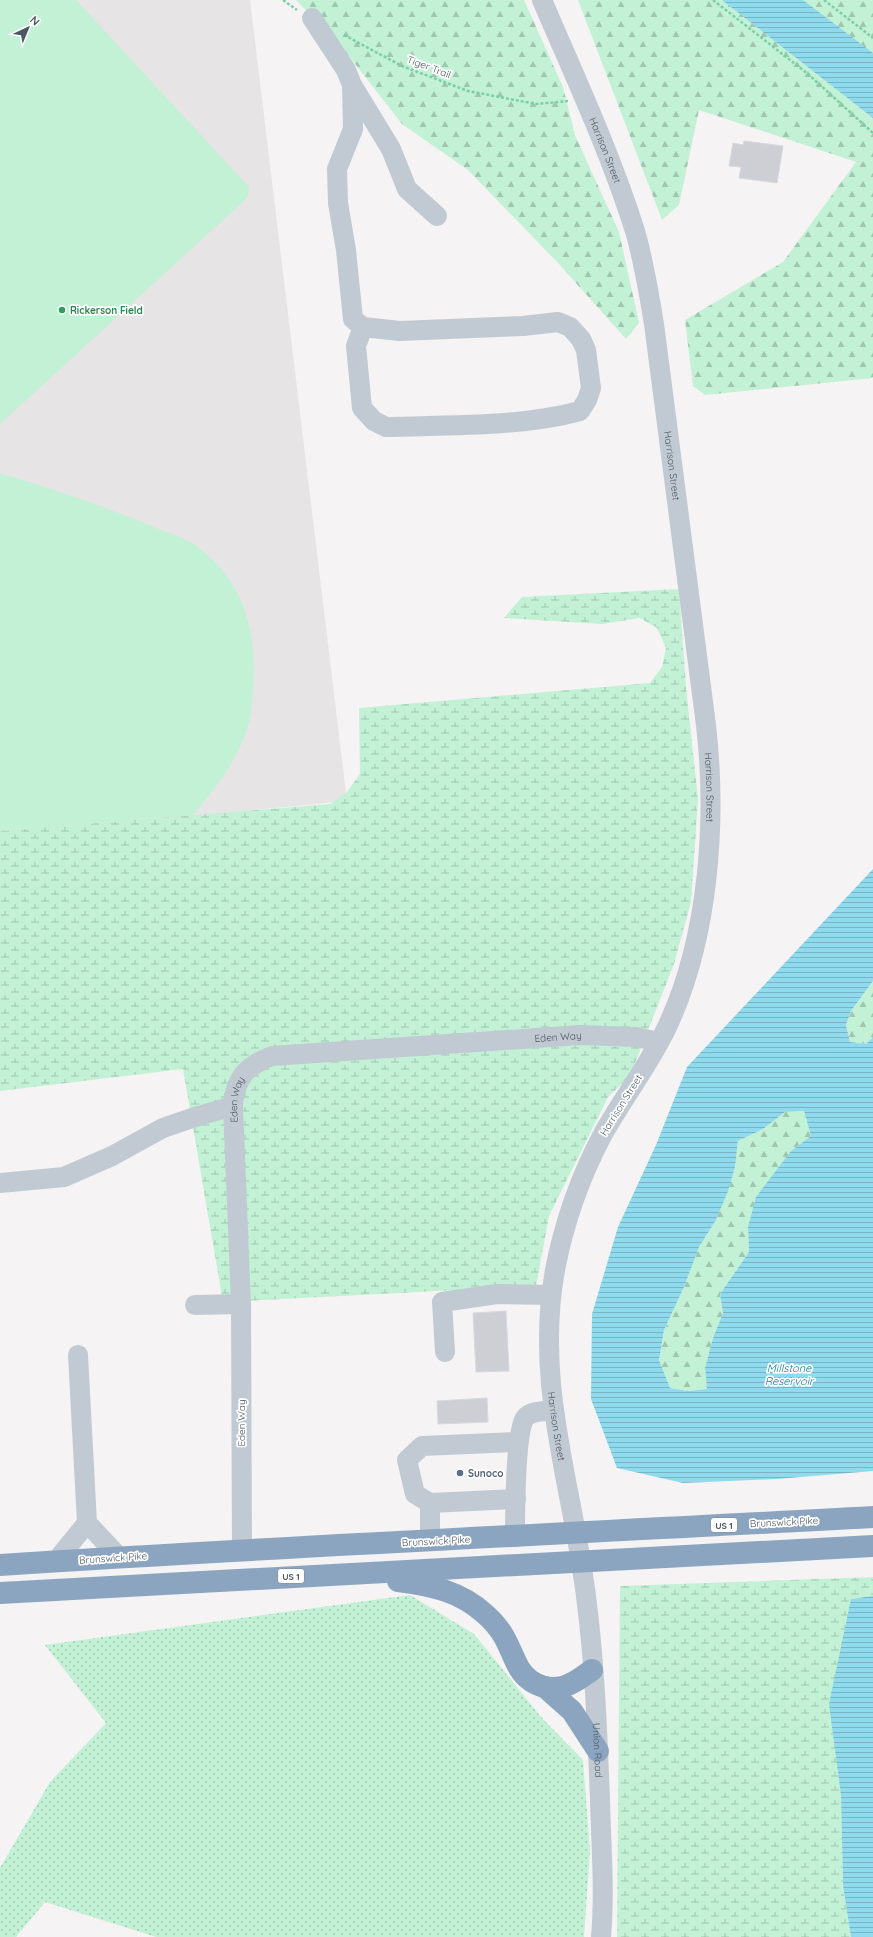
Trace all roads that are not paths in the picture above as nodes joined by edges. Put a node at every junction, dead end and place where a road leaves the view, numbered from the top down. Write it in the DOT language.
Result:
graph roads {
  1 [pos="542,0"];
  2 [pos="312,18"];
  3 [pos="352,85"];
  4 [pos="437,216"];
  5 [pos="363,327"];
  6 [pos="659,1042"];
  7 [pos="233,1106"];
  8 [pos="0,1183"];
  9 [pos="551,1294"];
  10 [pos="241,1304"];
  11 [pos="195,1305"];
  12 [pos="445,1352"];
  13 [pos="78,1355"];
  14 [pos="554,1410"];
  15 [pos="518,1442"];
  16 [pos="516,1499"];
  17 [pos="430,1503"];
  18 [pos="873,1517"];
  19 [pos="87,1523"];
  20 [pos="575,1533"];
  21 [pos="515,1537"];
  22 [pos="430,1541"];
  23 [pos="873,1546"];
  24 [pos="242,1549"];
  25 [pos="119,1557"];
  26 [pos="56,1561"];
  27 [pos="581,1563"];
  28 [pos="0,1565"];
  29 [pos="347,1574"];
  30 [pos="0,1593"];
  31 [pos="592,1670"];
  32 [pos="545,1687"];
  33 [pos="598,1751"];
  34 [pos="601,1937"];
  1 -- 6 [label="street, Harrison Street"];
  2 -- 3 [label="street"];
  3 -- 4 [label="street"];
  3 -- 5 [label="street"];
  5 -- 5 [label="street"];
  6 -- 7 [label="street, Eden Way"];
  6 -- 9 [label="street, Harrison Street"];
  7 -- 8 [label="street"];
  7 -- 10 [label="street, Eden Way"];
  9 -- 12 [label="street"];
  9 -- 14 [label="street, Harrison Street"];
  10 -- 11 [label="street"];
  10 -- 24 [label="street, Eden Way"];
  13 -- 19 [label="street"];
  14 -- 15 [label="street"];
  14 -- 20 [label="street, Harrison Street"];
  15 -- 16 [label="street"];
  15 -- 17 [label="street"];
  16 -- 17 [label="street"];
  16 -- 21 [label="street"];
  17 -- 22 [label="street"];
  18 -- 20 [label="highway, Brunswick Pike / US 1"];
  19 -- 25 [label="street"];
  19 -- 26 [label="street"];
  20 -- 21 [label="highway, Brunswick Pike / US 1"];
  20 -- 27 [label="street, Harrison Street"];
  21 -- 22 [label="highway, Brunswick Pike / US 1"];
  22 -- 24 [label="highway, Brunswick Pike / US 1"];
  23 -- 27 [label="highway, US 1"];
  24 -- 25 [label="highway, Brunswick Pike / US 1"];
  25 -- 26 [label="highway, Brunswick Pike / US 1"];
  26 -- 28 [label="highway, Brunswick Pike / US 1"];
  27 -- 29 [label="highway, US 1"];
  27 -- 31 [label="street, Union Road"];
  29 -- 30 [label="highway, US 1"];
  29 -- 32 [label="highway"];
  31 -- 32 [label="highway"];
  31 -- 33 [label="street, Union Road"];
  32 -- 33 [label="highway"];
  33 -- 34 [label="street, Union Road"];
}
